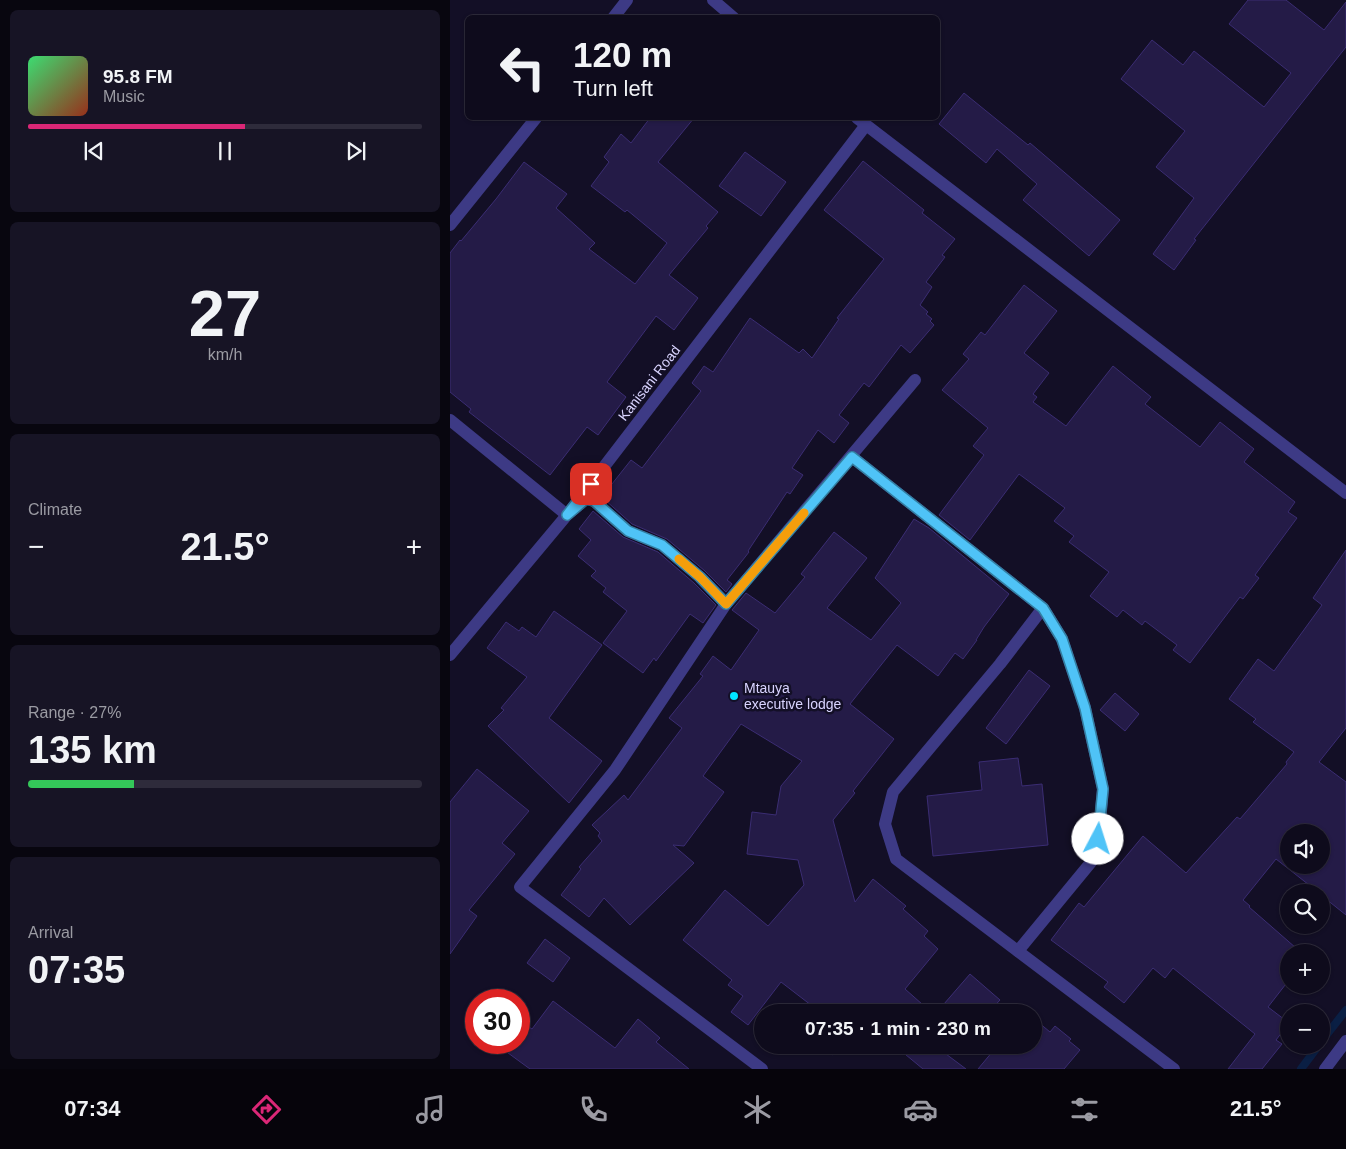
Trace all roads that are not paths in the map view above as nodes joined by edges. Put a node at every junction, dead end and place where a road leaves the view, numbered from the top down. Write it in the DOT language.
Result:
graph roads {
  1 [pos="627,0"];
  2 [pos="712,0"];
  3 [pos="615,15"];
  4 [pos="730,15"];
  5 [pos="534,120"];
  6 [pos="862,121"];
  7 [pos="450,225"];
  8 [pos="915,380"];
  9 [pos="450,420"];
  10 [pos="852,457"];
  11 [pos="1346,493"];
  12 [pos="567,515"];
  13 [pos="726,604"];
  14 [pos="1043,608"];
  15 [pos="450,654"];
  16 [pos="1018,951"];
  17 [pos="1346,1042"];
  18 [pos="762,1069"];
  19 [pos="1174,1069"];
  20 [pos="1325,1069"];
  1 -- 3 [label="street"];
  2 -- 4 [label="street"];
  5 -- 7 [label="street"];
  6 -- 11 [label="street"];
  6 -- 12 [label="street, Kanisani Road"];
  8 -- 10 [label="street"];
  9 -- 12 [label="street"];
  10 -- 13 [label="street"];
  10 -- 14 [label="street"];
  12 -- 13 [label="street"];
  12 -- 15 [label="street, Kanisani Road"];
  13 -- 18 [label="street"];
  14 -- 16 [label="street"];
  14 -- 16 [label="street"];
  16 -- 19 [label="street"];
  17 -- 20 [label="street"];
}
